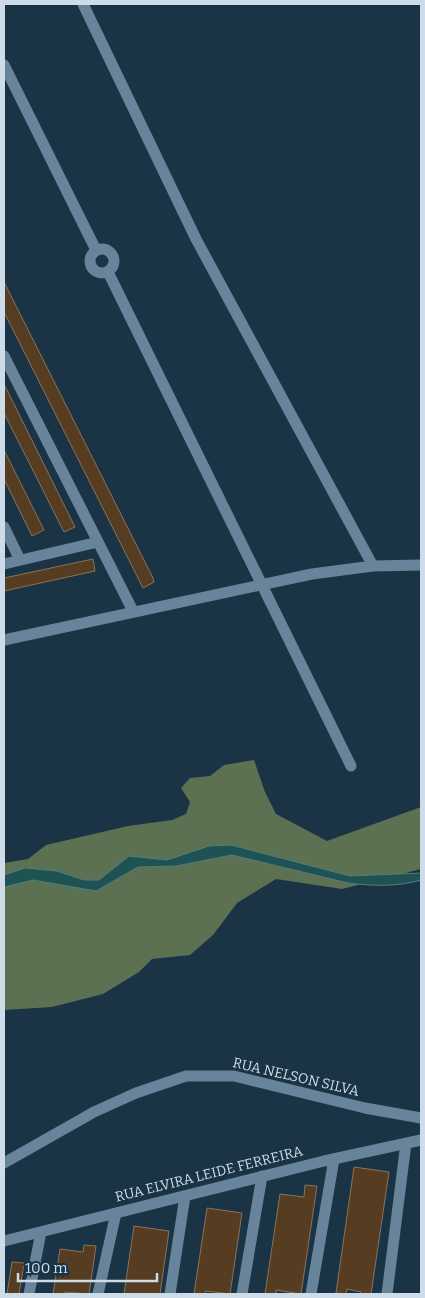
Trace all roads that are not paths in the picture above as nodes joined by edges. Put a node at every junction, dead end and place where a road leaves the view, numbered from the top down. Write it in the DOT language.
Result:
graph roads {
  1 [pos="83,4"];
  2 [pos="4,65"];
  3 [pos="96,250"];
  4 [pos="108,272"];
  5 [pos="5,361"];
  6 [pos="4,527"];
  7 [pos="98,542"];
  8 [pos="20,560"];
  9 [pos="4,564"];
  10 [pos="421,565"];
  11 [pos="373,566"];
  12 [pos="261,584"];
  13 [pos="133,611"];
  14 [pos="4,640"];
  15 [pos="351,766"];
  16 [pos="421,1118"];
  17 [pos="421,1140"];
  18 [pos="406,1143"];
  19 [pos="334,1159"];
  20 [pos="4,1163"];
  21 [pos="262,1176"];
  22 [pos="185,1196"];
  23 [pos="116,1213"];
  24 [pos="41,1232"];
  25 [pos="4,1241"];
  26 [pos="29,1294"];
  27 [pos="98,1294"];
  28 [pos="170,1294"];
  29 [pos="242,1294"];
  30 [pos="311,1294"];
  31 [pos="388,1294"];
  1 -- 11 [label="street"];
  2 -- 3 [label="street"];
  3 -- 4 [label="street"];
  3 -- 4 [label="street"];
  4 -- 12 [label="street"];
  5 -- 7 [label="street"];
  6 -- 8 [label="street"];
  7 -- 8 [label="street"];
  7 -- 13 [label="street"];
  8 -- 9 [label="street"];
  10 -- 11 [label="street"];
  11 -- 12 [label="street"];
  12 -- 13 [label="street"];
  12 -- 15 [label="street"];
  13 -- 14 [label="street"];
  16 -- 20 [label="street, RUA NELSON SILVA"];
  17 -- 18 [label="street, RUA ELVIRA LEIDE FERREIRA"];
  18 -- 19 [label="street, RUA ELVIRA LEIDE FERREIRA"];
  18 -- 31 [label="street"];
  19 -- 21 [label="street, RUA ELVIRA LEIDE FERREIRA"];
  19 -- 30 [label="street"];
  21 -- 22 [label="street, RUA ELVIRA LEIDE FERREIRA"];
  21 -- 29 [label="street"];
  22 -- 23 [label="street, RUA ELVIRA LEIDE FERREIRA"];
  22 -- 28 [label="street"];
  23 -- 24 [label="street, RUA ELVIRA LEIDE FERREIRA"];
  23 -- 27 [label="street"];
  24 -- 25 [label="street, RUA ELVIRA LEIDE FERREIRA"];
  24 -- 26 [label="street"];
}
